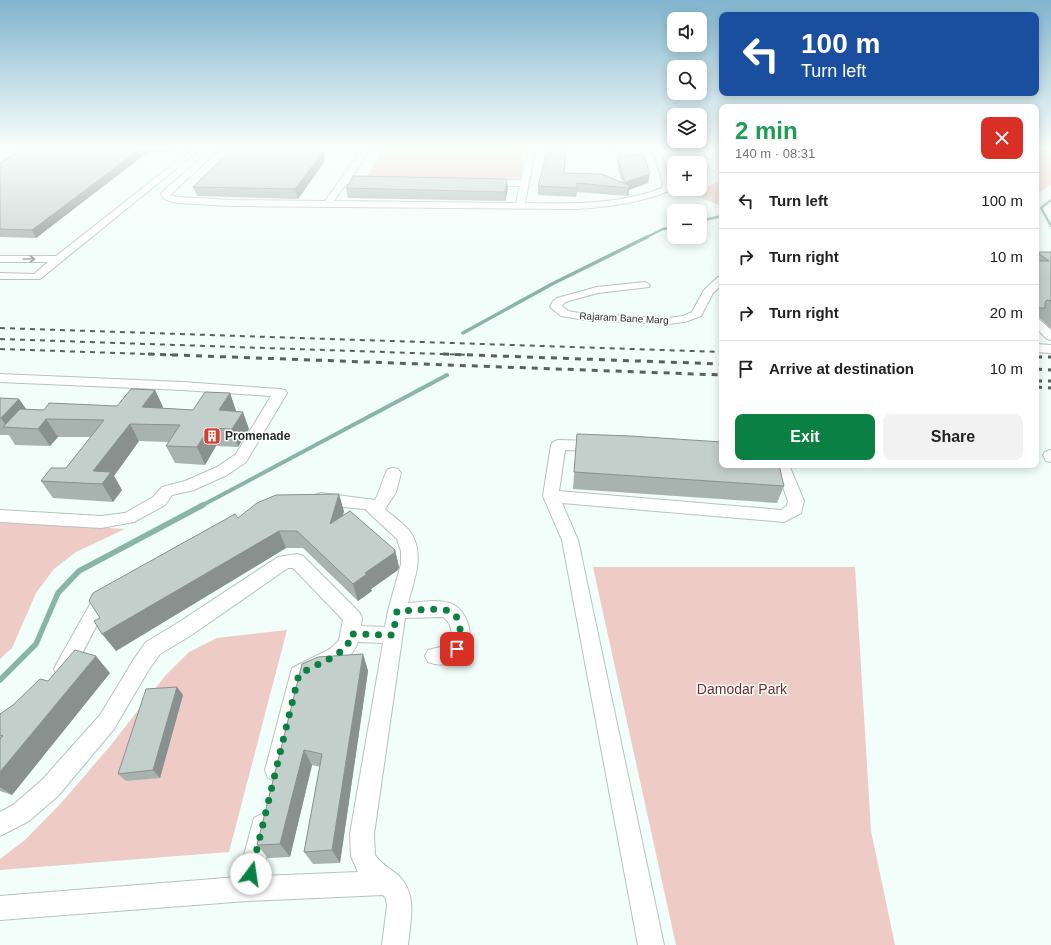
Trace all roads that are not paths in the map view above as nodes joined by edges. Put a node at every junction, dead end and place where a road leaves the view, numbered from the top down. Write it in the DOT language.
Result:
graph roads {
  1 [pos="145,190"];
  2 [pos="169,190"];
  3 [pos="338,190"];
  4 [pos="523,190"];
  5 [pos="664,190"];
  6 [pos="327,205"];
  7 [pos="520,206"];
  8 [pos="0,259"];
  9 [pos="58,259"];
  10 [pos="0,276"];
  11 [pos="719,282"];
  12 [pos="645,285"];
  13 [pos="1039,325"];
  14 [pos="1051,336"];
  15 [pos="1039,348"];
  16 [pos="1051,349"];
  17 [pos="0,378"];
  18 [pos="612,446"];
  19 [pos="783,468"];
  20 [pos="393,472"];
  21 [pos="551,496"];
  22 [pos="306,498"];
  23 [pos="376,511"];
  24 [pos="0,516"];
  25 [pos="126,588"];
  26 [pos="397,611"];
  27 [pos="350,634"];
  28 [pos="393,635"];
  29 [pos="435,656"];
  30 [pos="52,684"];
  31 [pos="0,824"];
  32 [pos="388,883"];
  33 [pos="247,889"];
  34 [pos="0,908"];
  35 [pos="395,945"];
  36 [pos="651,945"];
  1 -- 9 [label="street"];
  2 -- 6 [label="street"];
  3 -- 6 [label="street"];
  4 -- 7 [label="street"];
  5 -- 7 [label="street"];
  6 -- 7 [label="street"];
  8 -- 9 [label="street, one-way"];
  9 -- 10 [label="street"];
  11 -- 12 [label="street, Rajaram Bane Marg"];
  13 -- 14 [label="street"];
  15 -- 16 [label="street"];
  17 -- 24 [label="street"];
  18 -- 21 [label="street"];
  19 -- 21 [label="street"];
  20 -- 23 [label="street"];
  21 -- 36 [label="street"];
  22 -- 23 [label="street"];
  23 -- 26 [label="street"];
  25 -- 30 [label="street"];
  26 -- 28 [label="street"];
  26 -- 29 [label="street"];
  27 -- 28 [label="street"];
  27 -- 31 [label="street"];
  27 -- 33 [label="street"];
  28 -- 32 [label="street"];
  32 -- 33 [label="street"];
  32 -- 35 [label="street"];
  33 -- 34 [label="street"];
}
